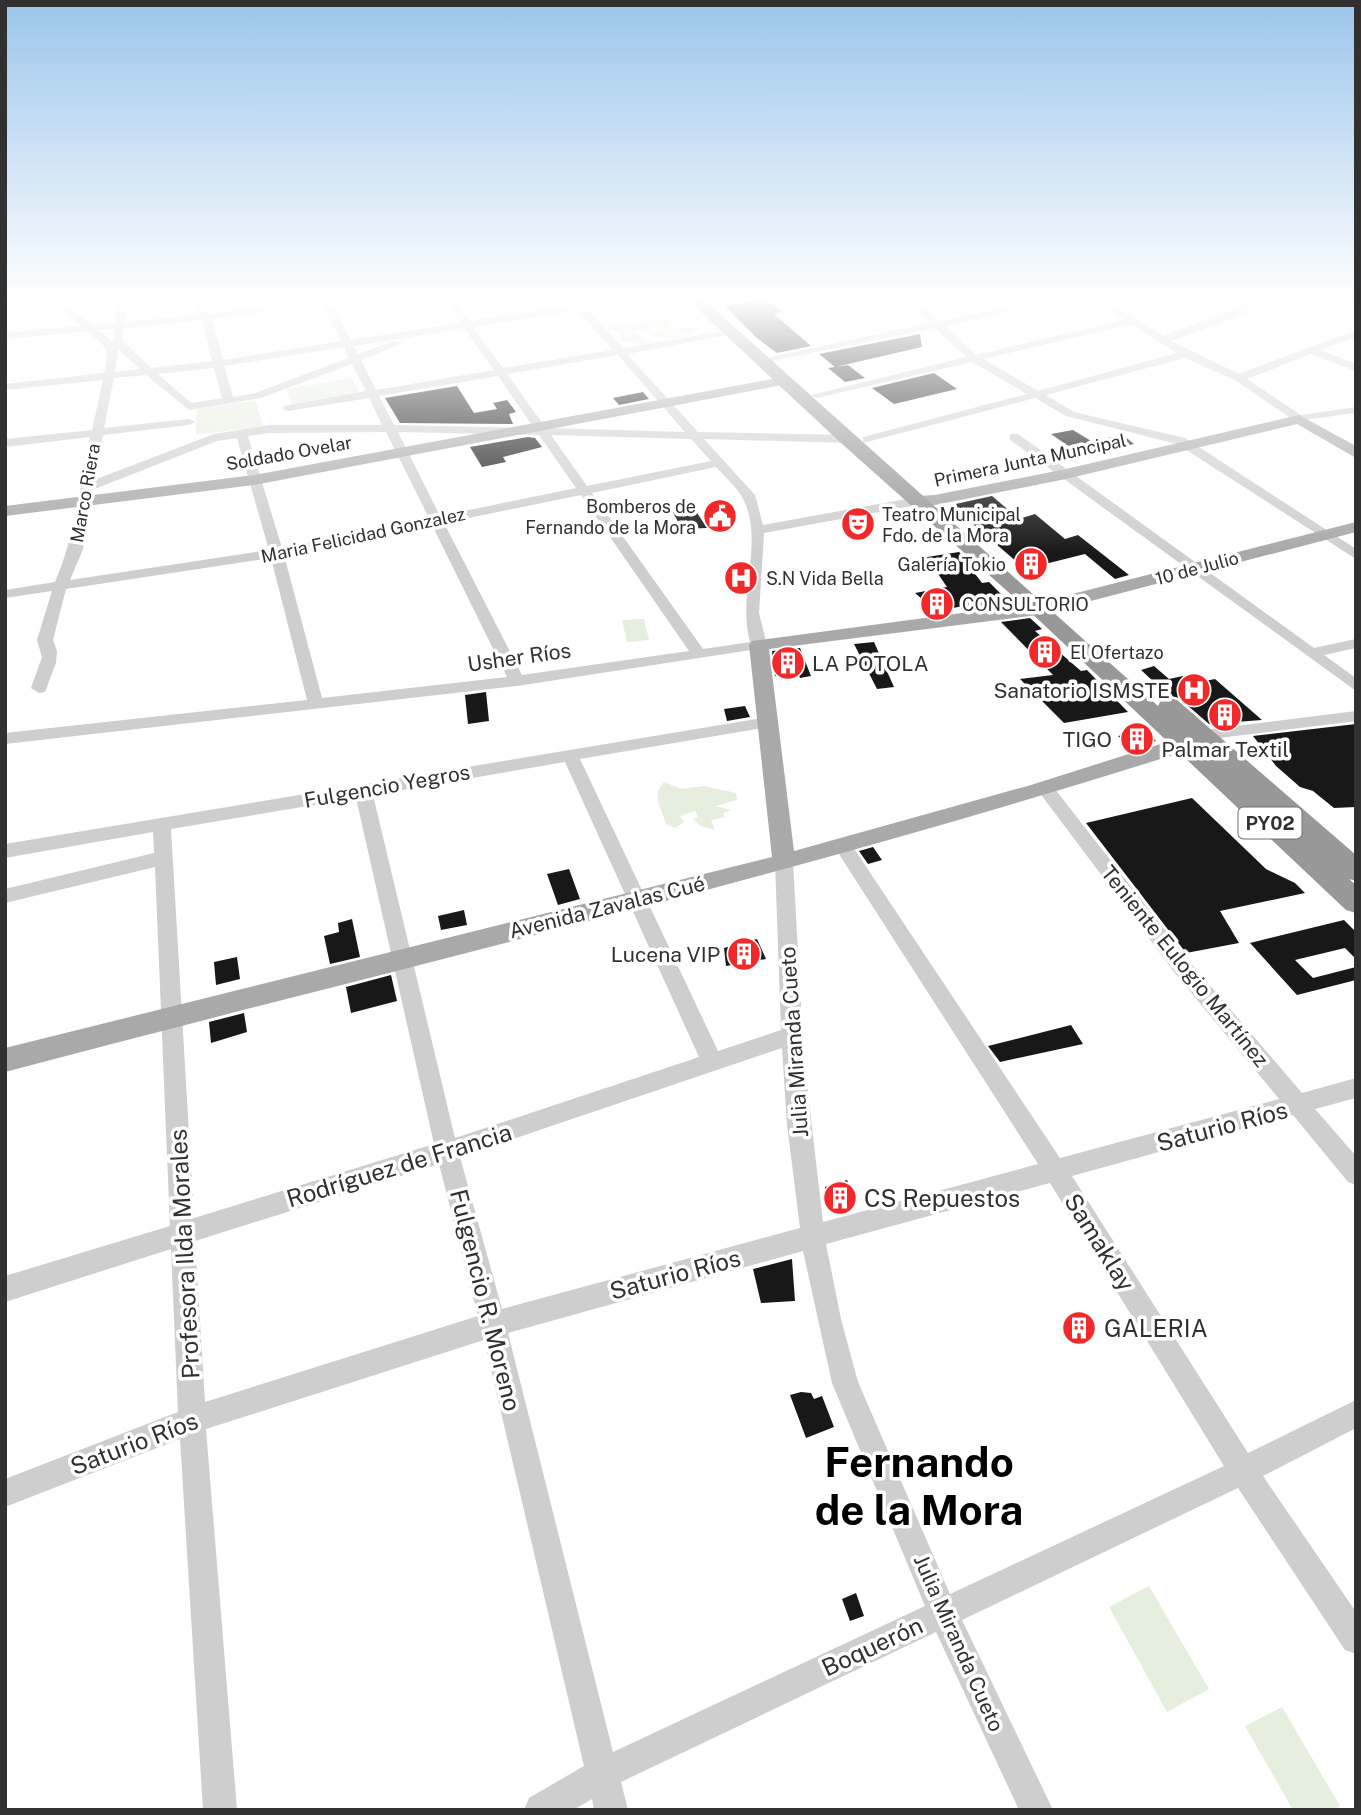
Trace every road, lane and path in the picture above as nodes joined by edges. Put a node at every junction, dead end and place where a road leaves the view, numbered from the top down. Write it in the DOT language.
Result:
graph roads {
  1 [pos="34,384"];
  2 [pos="108,384"];
  3 [pos="164,384"];
  4 [pos="223,384"];
  5 [pos="290,384"];
  6 [pos="367,384"];
  7 [pos="432,384"];
  8 [pos="508,384"];
  9 [pos="648,384"];
  10 [pos="795,384"];
  11 [pos="796,384"];
  12 [pos="825,384"];
  13 [pos="1019,384"];
  14 [pos="1076,384"];
  15 [pos="1248,384"];
  16 [pos="5,387"];
  17 [pos="800,388"];
  18 [pos="372,394"];
  19 [pos="1037,394"];
  20 [pos="228,400"];
  21 [pos="665,403"];
  22 [pos="189,407"];
  23 [pos="288,408"];
  24 [pos="1356,410"];
  25 [pos="1299,419"];
  26 [pos="189,422"];
  27 [pos="389,428"];
  28 [pos="540,430"];
  29 [pos="513,431"];
  30 [pos="96,432"];
  31 [pos="241,433"];
  32 [pos="695,436"];
  33 [pos="1014,437"];
  34 [pos="857,440"];
  35 [pos="5,443"];
  36 [pos="1188,445"];
  37 [pos="189,447"];
  38 [pos="400,453"];
  39 [pos="1356,453"];
  40 [pos="719,463"];
  41 [pos="1066,474"];
  42 [pos="254,480"];
  43 [pos="583,489"];
  44 [pos="84,496"];
  45 [pos="926,501"];
  46 [pos="5,511"];
  47 [pos="433,520"];
  48 [pos="1356,527"];
  49 [pos="757,530"];
  50 [pos="1323,535"];
  51 [pos="277,552"];
  52 [pos="1356,555"];
  53 [pos="1194,569"];
  54 [pos="60,587"];
  55 [pos="5,594"];
  56 [pos="1045,607"];
  57 [pos="1356,643"];
  58 [pos="759,645"];
  59 [pos="1314,653"];
  60 [pos="699,654"];
  61 [pos="517,681"];
  62 [pos="1356,686"];
  63 [pos="39,688"];
  64 [pos="316,704"];
  65 [pos="1356,716"];
  66 [pos="768,722"];
  67 [pos="5,739"];
  68 [pos="1193,739"];
  69 [pos="570,755"];
  70 [pos="1045,788"];
  71 [pos="363,790"];
  72 [pos="162,824"];
  73 [pos="843,846"];
  74 [pos="5,850"];
  75 [pos="163,858"];
  76 [pos="783,862"];
  77 [pos="1356,871"];
  78 [pos="5,896"];
  79 [pos="636,900"];
  80 [pos="1356,901"];
  81 [pos="403,959"];
  82 [pos="170,1016"];
  83 [pos="791,1036"];
  84 [pos="5,1059"];
  85 [pos="713,1064"];
  86 [pos="1356,1088"];
  87 [pos="1296,1105"];
  88 [pos="447,1151"];
  89 [pos="1056,1172"];
  90 [pos="1356,1174"];
  91 [pos="183,1233"];
  92 [pos="811,1236"];
  93 [pos="5,1289"];
  94 [pos="494,1324"];
  95 [pos="1356,1413"];
  96 [pos="192,1420"];
  97 [pos="1243,1471"];
  98 [pos="5,1493"];
  99 [pos="943,1613"];
  100 [pos="1356,1639"];
  101 [pos="601,1773"];
  102 [pos="220,1810"];
  103 [pos="541,1810"];
  104 [pos="611,1810"];
  105 [pos="1036,1810"];
  1 -- 16 [label="street"];
  2 -- 30 [label="street, Marco Riera"];
  3 -- 22 [label="street"];
  4 -- 20 [label="street"];
  5 -- 20 [label="street"];
  6 -- 18 [label="street"];
  7 -- 18 [label="street"];
  8 -- 28 [label="street"];
  9 -- 21 [label="street, Julia Miranda Cueto"];
  10 -- 17 [label="highway, PY02"];
  11 -- 17 [label="highway, PY02"];
  12 -- 17 [label="street"];
  13 -- 19 [label="street"];
  14 -- 19 [label="street"];
  15 -- 25 [label="street"];
  17 -- 21 [label="main road, Soldado Ovelar"];
  17 -- 34 [label="highway, PY02"];
  18 -- 23 [label="street"];
  18 -- 27 [label="street"];
  19 -- 34 [label="street"];
  19 -- 36 [label="street"];
  20 -- 22 [label="street"];
  21 -- 28 [label="main road, Soldado Ovelar"];
  21 -- 32 [label="street, Julia Miranda Cueto"];
  22 -- 26 [label="street"];
  24 -- 25 [label="street, Primera Junta Muncipal"];
  25 -- 36 [label="main road, Primera Junta Muncipal"];
  25 -- 39 [label="main road"];
  26 -- 30 [label="street"];
  26 -- 37 [label="street"];
  27 -- 29 [label="street"];
  27 -- 31 [label="street"];
  27 -- 38 [label="street"];
  28 -- 29 [label="main road, Soldado Ovelar"];
  28 -- 32 [label="street"];
  28 -- 43 [label="street"];
  29 -- 38 [label="main road, Soldado Ovelar"];
  30 -- 35 [label="street"];
  30 -- 44 [label="street, Marco Riera"];
  31 -- 37 [label="street"];
  31 -- 42 [label="street"];
  32 -- 34 [label="street"];
  32 -- 40 [label="street, Julia Miranda Cueto"];
  33 -- 41 [label="street"];
  34 -- 45 [label="highway, PY02"];
  36 -- 41 [label="main road, Primera Junta Muncipal"];
  36 -- 50 [label="street"];
  37 -- 44 [label="street"];
  38 -- 42 [label="main road, Soldado Ovelar"];
  38 -- 47 [label="street"];
  40 -- 43 [label="street, Maria Felicidad Gonzalez"];
  40 -- 49 [label="street, Julia Miranda Cueto"];
  41 -- 45 [label="main road, Primera Junta Muncipal"];
  41 -- 53 [label="street"];
  42 -- 44 [label="main road, Soldado Ovelar"];
  42 -- 51 [label="street"];
  43 -- 47 [label="street, Maria Felicidad Gonzalez"];
  43 -- 60 [label="street"];
  44 -- 46 [label="main road, Soldado Ovelar"];
  44 -- 54 [label="street, Marco Riera"];
  45 -- 49 [label="street"];
  45 -- 56 [label="highway, PY02"];
  47 -- 51 [label="street, Maria Felicidad Gonzalez"];
  47 -- 61 [label="street"];
  48 -- 50 [label="main road, 10 de Julio"];
  49 -- 58 [label="street, Julia Miranda Cueto"];
  50 -- 52 [label="street"];
  50 -- 53 [label="main road, 10 de Julio"];
  51 -- 54 [label="street, Maria Felicidad Gonzalez"];
  51 -- 64 [label="street"];
  53 -- 56 [label="main road, 10 de Julio"];
  53 -- 59 [label="street"];
  54 -- 55 [label="street, Maria Felicidad Gonzalez"];
  54 -- 63 [label="street, Marco Riera"];
  56 -- 58 [label="main road, Usher Ríos"];
  56 -- 68 [label="highway, PY02"];
  57 -- 59 [label="street"];
  58 -- 60 [label="street, Usher Ríos"];
  58 -- 66 [label="main road, Julia Miranda Cueto"];
  59 -- 62 [label="street"];
  60 -- 61 [label="street, Usher Ríos"];
  61 -- 64 [label="street, Usher Ríos"];
  64 -- 67 [label="street, Usher Ríos"];
  65 -- 68 [label="street"];
  66 -- 69 [label="street, Fulgencio Yegros"];
  66 -- 76 [label="main road, Julia Miranda Cueto"];
  68 -- 70 [label="main road, Avenida Zavalas Cué"];
  68 -- 77 [label="highway, PY02"];
  68 -- 80 [label="highway, PY02"];
  69 -- 71 [label="street, Fulgencio Yegros"];
  69 -- 79 [label="street"];
  70 -- 73 [label="main road, Avenida Zavalas Cué"];
  70 -- 87 [label="street, Teniente Eulogio Martínez"];
  71 -- 72 [label="street, Fulgencio Yegros"];
  71 -- 81 [label="street, Fulgencio R. Moreno"];
  72 -- 74 [label="street, Fulgencio Yegros"];
  72 -- 75 [label="street, Profesora Ilda Morales"];
  73 -- 76 [label="main road, Avenida Zavalas Cué"];
  73 -- 89 [label="street, Samaklay"];
  75 -- 78 [label="street"];
  75 -- 82 [label="street, Profesora Ilda Morales"];
  76 -- 79 [label="main road, Avenida Zavalas Cué"];
  76 -- 83 [label="street, Julia Miranda Cueto"];
  79 -- 81 [label="main road, Avenida Zavalas Cué"];
  79 -- 85 [label="street"];
  81 -- 82 [label="main road, Avenida Zavalas Cué"];
  81 -- 88 [label="street, Fulgencio R. Moreno"];
  82 -- 84 [label="main road, Avenida Zavalas Cué"];
  82 -- 91 [label="street, Profesora Ilda Morales"];
  83 -- 85 [label="street, Rodríguez de Francia"];
  83 -- 92 [label="street, Julia Miranda Cueto"];
  85 -- 88 [label="street, Rodríguez de Francia"];
  86 -- 87 [label="street, Saturio Ríos"];
  87 -- 89 [label="street, Saturio Ríos"];
  87 -- 90 [label="street, Teniente Eulogio Martínez"];
  88 -- 91 [label="street, Rodríguez de Francia"];
  88 -- 94 [label="street, Fulgencio R. Moreno"];
  89 -- 92 [label="street, Saturio Ríos"];
  89 -- 97 [label="street, Samaklay"];
  91 -- 93 [label="street, Rodríguez de Francia"];
  91 -- 96 [label="street, Profesora Ilda Morales"];
  92 -- 94 [label="street, Saturio Ríos"];
  92 -- 99 [label="street, Julia Miranda Cueto"];
  94 -- 96 [label="street, Saturio Ríos"];
  94 -- 101 [label="street, Fulgencio R. Moreno"];
  95 -- 97 [label="street, Boquerón"];
  96 -- 98 [label="street, Saturio Ríos"];
  96 -- 102 [label="street, Profesora Ilda Morales"];
  97 -- 99 [label="street, Boquerón"];
  97 -- 100 [label="street, Samaklay"];
  99 -- 101 [label="street, Boquerón"];
  99 -- 105 [label="street, Julia Miranda Cueto"];
  101 -- 103 [label="street, Boquerón"];
  101 -- 104 [label="street, Fulgencio R. Moreno"];
}
